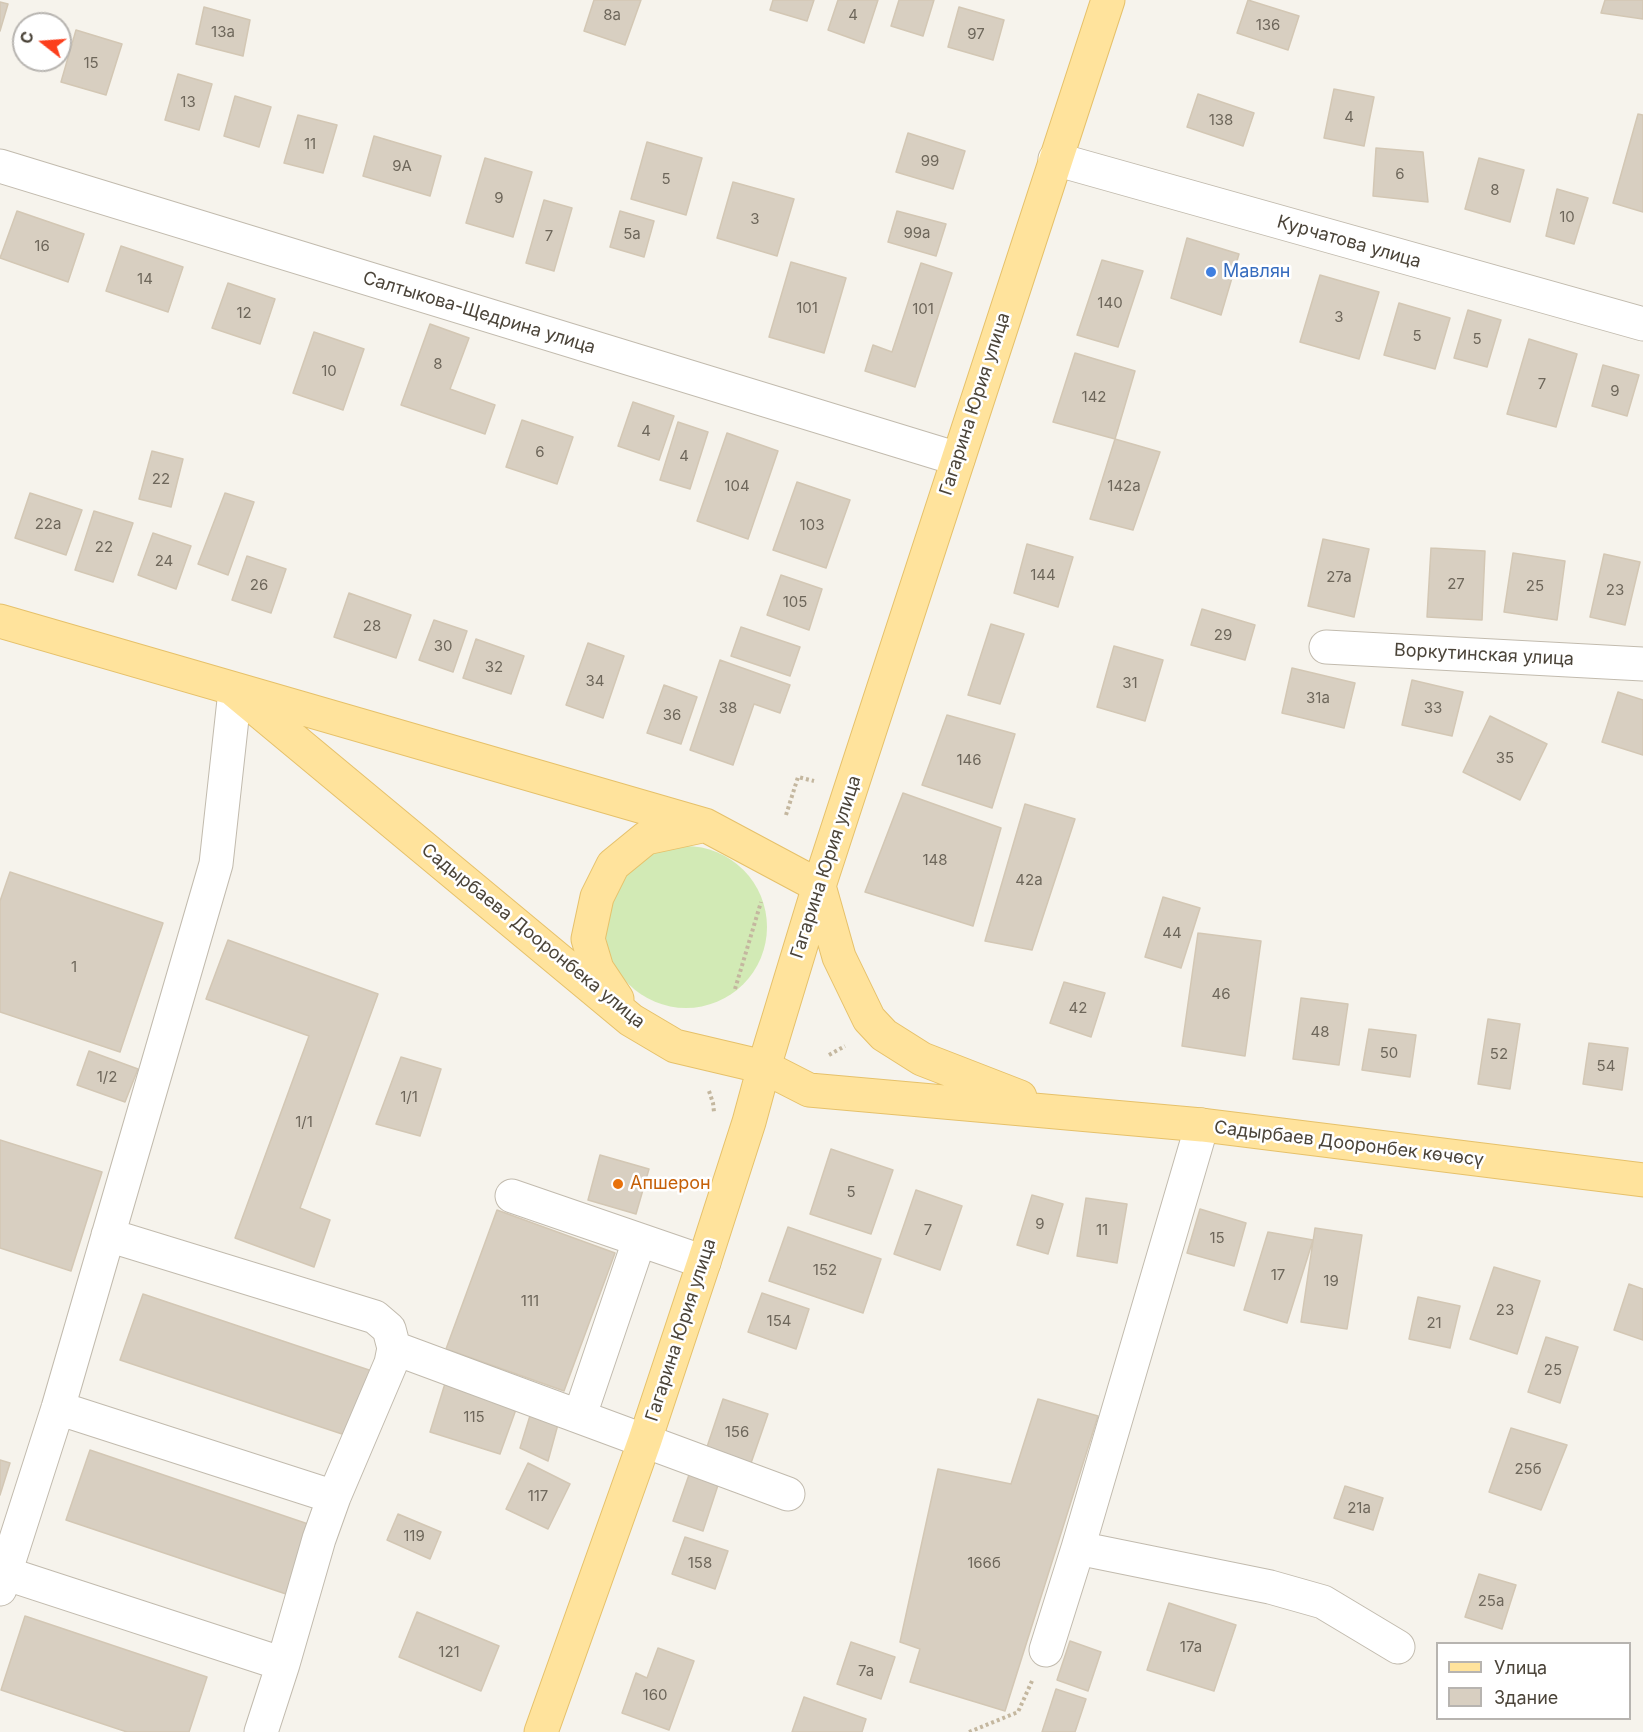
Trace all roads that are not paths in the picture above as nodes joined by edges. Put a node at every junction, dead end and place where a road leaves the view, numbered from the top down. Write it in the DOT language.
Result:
graph roads {
  1 [pos="1108,0"];
  2 [pos="1055,159"];
  3 [pos="0,166"];
  4 [pos="1643,324"];
  5 [pos="957,459"];
  6 [pos="0,621"];
  7 [pos="1326,647"];
  8 [pos="1643,664"];
  9 [pos="235,691"];
  10 [pos="705,825"];
  11 [pos="819,886"];
  12 [pos="631,1020"];
  13 [pos="764,1067"];
  14 [pos="1055,1111"];
  15 [pos="1202,1125"];
  16 [pos="1643,1180"];
  17 [pos="512,1196"];
  18 [pos="108,1235"];
  19 [pos="639,1241"];
  20 [pos="704,1262"];
  21 [pos="394,1348"];
  22 [pos="58,1408"];
  23 [pos="580,1415"];
  24 [pos="645,1440"];
  25 [pos="788,1494"];
  26 [pos="334,1497"];
  27 [pos="1078,1548"];
  28 [pos="2,1581"];
  29 [pos="1398,1647"];
  30 [pos="1046,1650"];
  31 [pos="283,1664"];
  32 [pos="261,1732"];
  33 [pos="541,1732"];
  1 -- 2 [label="main road, Гагарина Юрия улица"];
  2 -- 4 [label="street, Курчатова улица"];
  2 -- 5 [label="main road, Гагарина Юрия улица"];
  3 -- 5 [label="street, Салтыкова-Щедрина улица"];
  5 -- 11 [label="main road, Гагарина Юрия улица"];
  6 -- 9 [label="main road, Садырбаева Дооронбека улица"];
  7 -- 8 [label="street, Воркутинская улица"];
  9 -- 10 [label="main road, Садырбаева Дооронбека улица"];
  9 -- 12 [label="main road, Садырбаева Дооронбека улица"];
  9 -- 18 [label="street"];
  10 -- 11 [label="main road, Садырбаева Дооронбека улица"];
  10 -- 12 [label="main road"];
  11 -- 13 [label="main road, Гагарина Юрия улица"];
  11 -- 14 [label="main road"];
  12 -- 13 [label="main road, Садырбаева Дооронбека улица"];
  13 -- 14 [label="main road, Садырбаева Дооронбека улица"];
  13 -- 20 [label="main road, Гагарина Юрия улица"];
  14 -- 15 [label="main road, Садырбаев Дооронбек көчөсү"];
  15 -- 16 [label="main road, Садырбаев Дооронбек көчөсү"];
  15 -- 27 [label="street"];
  17 -- 19 [label="street"];
  18 -- 21 [label="street"];
  18 -- 22 [label="street"];
  19 -- 20 [label="street"];
  19 -- 23 [label="street"];
  20 -- 24 [label="main road, Гагарина Юрия улица"];
  21 -- 23 [label="street"];
  21 -- 26 [label="street"];
  22 -- 26 [label="street"];
  22 -- 28 [label="street"];
  23 -- 24 [label="street"];
  24 -- 25 [label="street"];
  24 -- 33 [label="main road, Гагарина Юрия улица"];
  26 -- 31 [label="street"];
  27 -- 29 [label="street"];
  27 -- 30 [label="street"];
  28 -- 31 [label="street"];
  31 -- 32 [label="street"];
}
